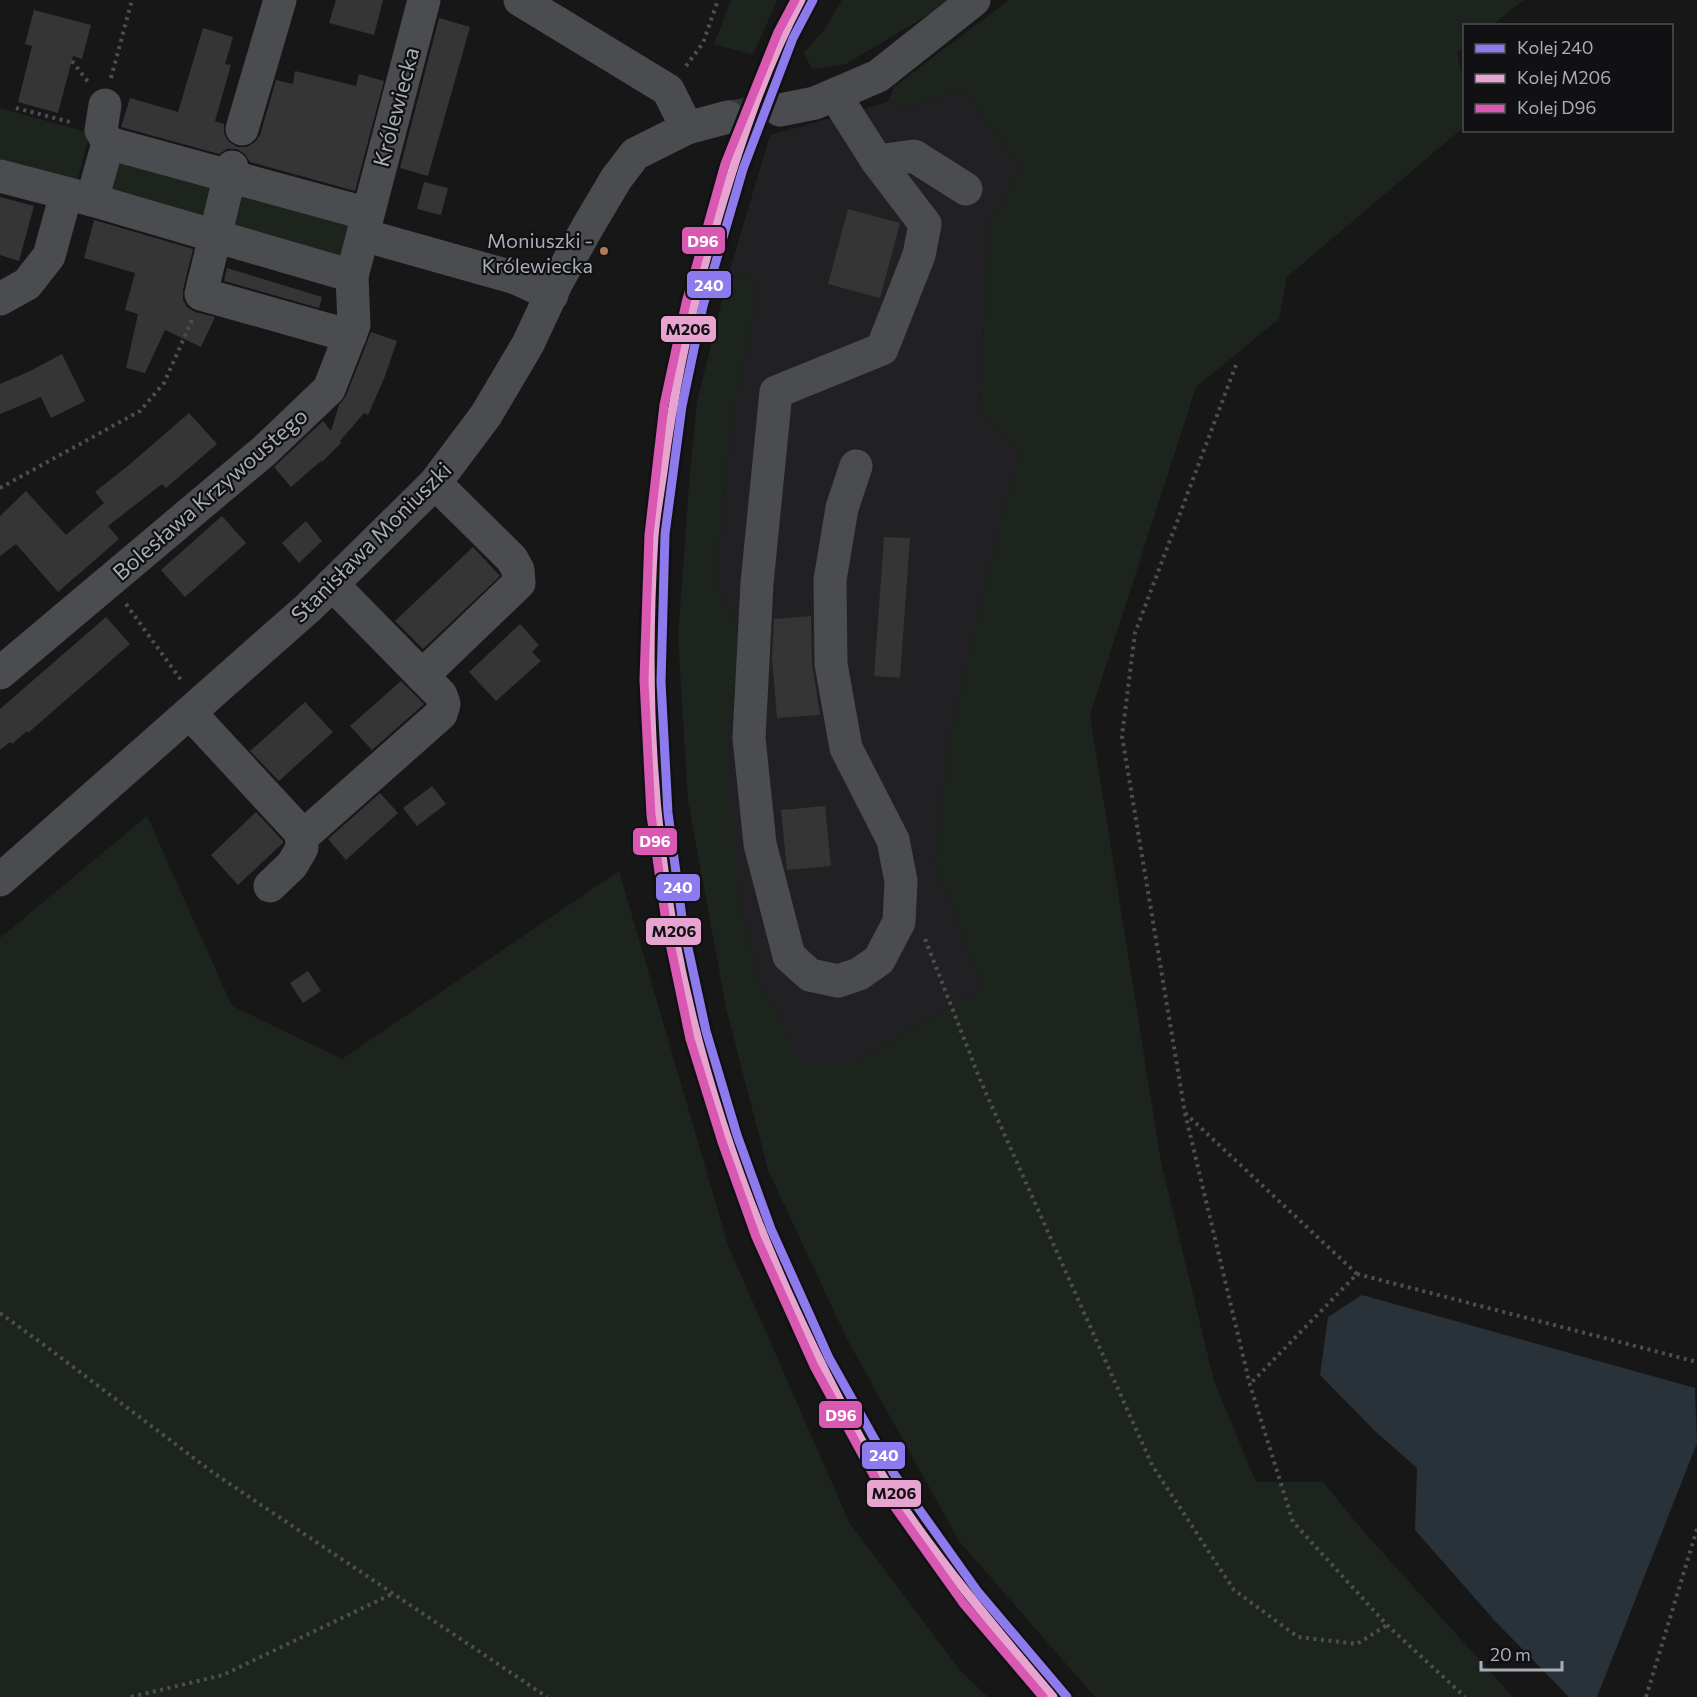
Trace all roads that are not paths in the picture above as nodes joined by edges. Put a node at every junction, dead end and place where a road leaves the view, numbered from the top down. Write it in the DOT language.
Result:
graph roads {
  1 [pos="280,0"];
  2 [pos="424,0"];
  3 [pos="520,0"];
  4 [pos="974,0"];
  5 [pos="835,94"];
  6 [pos="780,110"];
  7 [pos="728,117"];
  8 [pos="687,128"];
  9 [pos="242,129"];
  10 [pos="877,161"];
  11 [pos="231,172"];
  12 [pos="0,176"];
  13 [pos="966,189"];
  14 [pos="79,197"];
  15 [pos="365,225"];
  16 [pos="217,237"];
  17 [pos="352,276"];
  18 [pos="552,295"];
  19 [pos="0,299"];
  20 [pos="350,336"];
  21 [pos="856,466"];
  22 [pos="435,483"];
  23 [pos="332,584"];
  24 [pos="0,673"];
  25 [pos="422,676"];
  26 [pos="190,712"];
  27 [pos="301,833"];
  28 [pos="0,880"];
  29 [pos="270,886"];
  1 -- 9 [label="street"];
  2 -- 15 [label="street, Królewiecka"];
  3 -- 8 [label="street"];
  4 -- 5 [label="street"];
  5 -- 6 [label="street"];
  5 -- 10 [label="street"];
  7 -- 8 [label="street, Stanisława Moniuszki"];
  8 -- 18 [label="street, Stanisława Moniuszki"];
  10 -- 13 [label="street"];
  10 -- 21 [label="street"];
  11 -- 14 [label="street"];
  11 -- 15 [label="street"];
  11 -- 16 [label="street"];
  12 -- 14 [label="street"];
  14 -- 16 [label="street"];
  14 -- 19 [label="street"];
  15 -- 17 [label="street, Bolesława Krzywoustego"];
  15 -- 18 [label="street"];
  16 -- 17 [label="street"];
  16 -- 20 [label="street"];
  17 -- 20 [label="street, Bolesława Krzywoustego"];
  18 -- 22 [label="street, Stanisława Moniuszki"];
  20 -- 24 [label="street, Bolesława Krzywoustego"];
  22 -- 23 [label="street, Stanisława Moniuszki"];
  22 -- 25 [label="street"];
  23 -- 25 [label="street"];
  23 -- 26 [label="street, Stanisława Moniuszki"];
  25 -- 27 [label="street"];
  26 -- 27 [label="street"];
  26 -- 28 [label="street, Stanisława Moniuszki"];
  27 -- 29 [label="street"];
}
